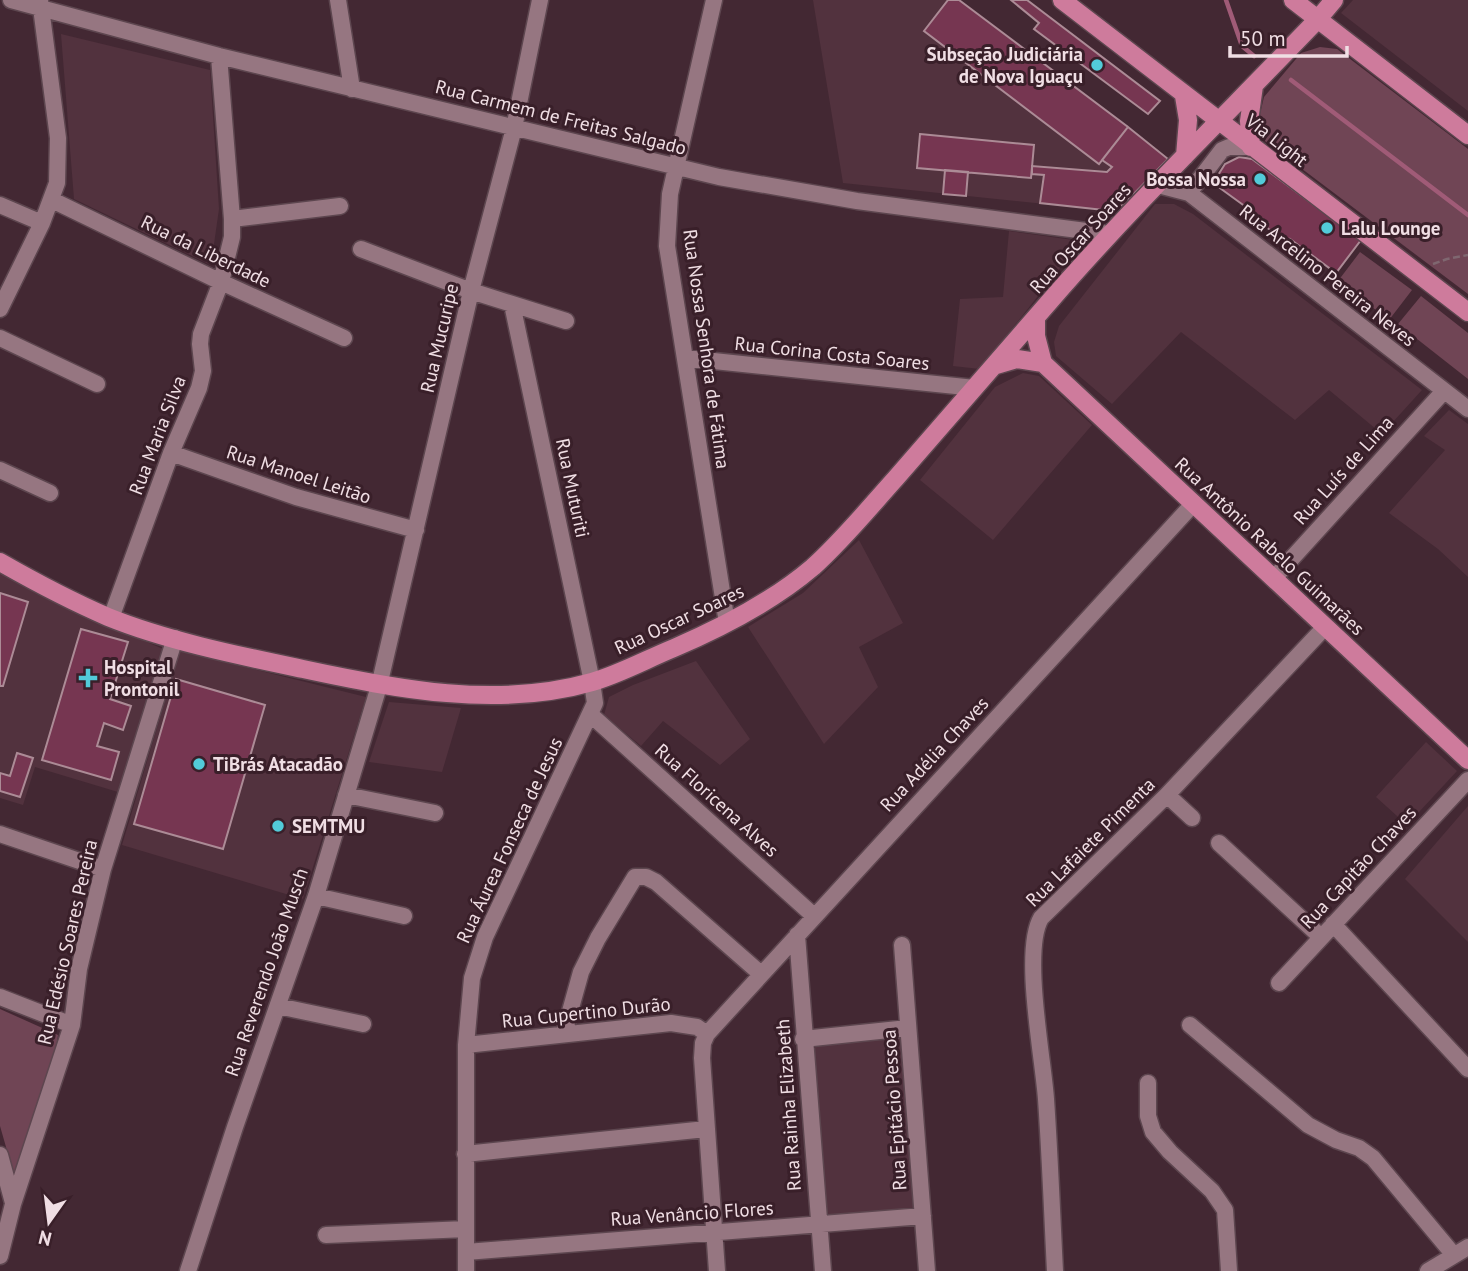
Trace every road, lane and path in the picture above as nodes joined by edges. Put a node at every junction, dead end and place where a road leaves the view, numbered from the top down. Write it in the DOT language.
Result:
graph roads {
  1 [pos="11,0"];
  2 [pos="338,0"];
  3 [pos="540,0"];
  4 [pos="714,0"];
  5 [pos="1062,0"];
  6 [pos="1293,0"];
  7 [pos="1334,0"];
  8 [pos="41,4"];
  9 [pos="1318,19"];
  10 [pos="219,56"];
  11 [pos="1254,86"];
  12 [pos="352,89"];
  13 [pos="1184,96"];
  14 [pos="1219,122"];
  15 [pos="514,128"];
  16 [pos="1468,135"];
  17 [pos="1251,146"];
  18 [pos="1185,156"];
  19 [pos="676,167"];
  20 [pos="1158,185"];
  21 [pos="1189,194"];
  22 [pos="52,200"];
  23 [pos="0,205"];
  24 [pos="340,206"];
  25 [pos="232,219"];
  26 [pos="42,223"];
  27 [pos="1109,234"];
  28 [pos="361,249"];
  29 [pos="1468,255"];
  30 [pos="1413,272"];
  31 [pos="221,282"];
  32 [pos="471,291"];
  33 [pos="512,304"];
  34 [pos="1463,307"];
  35 [pos="0,309"];
  36 [pos="1037,317"];
  37 [pos="566,321"];
  38 [pos="0,338"];
  39 [pos="344,338"];
  40 [pos="685,358"];
  41 [pos="1043,363"];
  42 [pos="996,365"];
  43 [pos="97,384"];
  44 [pos="975,388"];
  45 [pos="1444,391"];
  46 [pos="1468,409"];
  47 [pos="171,453"];
  48 [pos="0,470"];
  49 [pos="50,493"];
  50 [pos="1194,503"];
  51 [pos="416,530"];
  52 [pos="0,562"];
  53 [pos="1274,578"];
  54 [pos="111,618"];
  55 [pos="727,623"];
  56 [pos="1325,627"];
  57 [pos="175,638"];
  58 [pos="592,682"];
  59 [pos="379,686"];
  60 [pos="591,715"];
  61 [pos="1468,760"];
  62 [pos="1468,780"];
  63 [pos="346,795"];
  64 [pos="1167,795"];
  65 [pos="435,813"];
  66 [pos="1192,818"];
  67 [pos="0,834"];
  68 [pos="1219,843"];
  69 [pos="103,869"];
  70 [pos="316,896"];
  71 [pos="404,916"];
  72 [pos="814,916"];
  73 [pos="1333,924"];
  74 [pos="797,935"];
  75 [pos="1321,937"];
  76 [pos="902,945"];
  77 [pos="761,974"];
  78 [pos="1279,984"];
  79 [pos="0,997"];
  80 [pos="278,1006"];
  81 [pos="363,1024"];
  82 [pos="72,1025"];
  83 [pos="1190,1025"];
  84 [pos="908,1028"];
  85 [pos="564,1033"];
  86 [pos="707,1034"];
  87 [pos="803,1039"];
  88 [pos="466,1045"];
  89 [pos="1468,1069"];
  90 [pos="1148,1083"];
  91 [pos="706,1129"];
  92 [pos="465,1154"];
  93 [pos="0,1155"];
  94 [pos="13,1204"];
  95 [pos="923,1216"];
  96 [pos="818,1224"];
  97 [pos="466,1230"];
  98 [pos="714,1232"];
  99 [pos="326,1235"];
  100 [pos="1461,1251"];
  101 [pos="466,1252"];
  102 [pos="0,1256"];
  103 [pos="188,1271"];
  104 [pos="466,1271"];
  105 [pos="717,1271"];
  106 [pos="823,1271"];
  107 [pos="927,1271"];
  108 [pos="1055,1271"];
  109 [pos="1229,1271"];
  110 [pos="1428,1271"];
  1 -- 8 [label="street, Rua Carmem de Freitas Salgado"];
  2 -- 12 [label="street"];
  3 -- 15 [label="street, Rua Mucuripe"];
  4 -- 19 [label="street, Rua Nossa Senhora de Fátima"];
  5 -- 13 [label="main road, Via Light"];
  6 -- 9 [label="main road"];
  7 -- 9 [label="main road, Rua Oscar Soares"];
  8 -- 10 [label="street, Rua Carmem de Freitas Salgado"];
  8 -- 22 [label="street"];
  9 -- 11 [label="main road, Rua Oscar Soares"];
  9 -- 16 [label="main road"];
  10 -- 12 [label="street, Rua Carmem de Freitas Salgado"];
  10 -- 25 [label="street, Rua Maria Silva"];
  11 -- 14 [label="main road, Rua Oscar Soares"];
  11 -- 17 [label="main road"];
  12 -- 15 [label="street, Rua Carmem de Freitas Salgado"];
  13 -- 14 [label="main road, Via Light"];
  13 -- 18 [label="main road"];
  14 -- 17 [label="main road, Via Light"];
  14 -- 18 [label="main road, Rua Oscar Soares"];
  15 -- 19 [label="street, Rua Carmem de Freitas Salgado"];
  15 -- 32 [label="street, Rua Mucuripe"];
  17 -- 21 [label="street"];
  17 -- 30 [label="main road, Via Light"];
  18 -- 20 [label="main road, Rua Oscar Soares"];
  19 -- 27 [label="street, Rua Carmem de Freitas Salgado"];
  19 -- 40 [label="street, Rua Nossa Senhora de Fátima"];
  20 -- 21 [label="street, Rua Arcelino Pereira Neves"];
  20 -- 27 [label="main road, Rua Oscar Soares"];
  21 -- 45 [label="street, Rua Arcelino Pereira Neves"];
  22 -- 26 [label="street"];
  22 -- 31 [label="street, Rua da Liberdade"];
  23 -- 26 [label="street"];
  24 -- 25 [label="street"];
  25 -- 31 [label="street, Rua Maria Silva"];
  26 -- 35 [label="street"];
  27 -- 36 [label="main road, Rua Oscar Soares"];
  28 -- 32 [label="street"];
  29 -- 30 [label="path"];
  30 -- 34 [label="main road, Via Light"];
  31 -- 39 [label="street, Rua da Liberdade"];
  31 -- 47 [label="street, Rua Maria Silva"];
  32 -- 33 [label="street"];
  32 -- 51 [label="street, Rua Mucuripe"];
  33 -- 37 [label="street"];
  33 -- 58 [label="street, Rua Muturiti"];
  36 -- 41 [label="main road"];
  36 -- 42 [label="main road, Rua Oscar Soares"];
  38 -- 43 [label="street"];
  40 -- 44 [label="street, Rua Corina Costa Soares"];
  40 -- 55 [label="street, Rua Nossa Senhora de Fátima"];
  41 -- 42 [label="main road"];
  41 -- 50 [label="main road, Rua Antônio Rabelo Guimarães"];
  42 -- 44 [label="main road, Rua Oscar Soares"];
  44 -- 55 [label="main road, Rua Oscar Soares"];
  45 -- 46 [label="street, Rua Arcelino Pereira Neves"];
  45 -- 53 [label="street, Rua Luís de Lima"];
  47 -- 51 [label="street, Rua Manoel Leitão"];
  47 -- 54 [label="street, Rua Maria Silva"];
  48 -- 49 [label="street"];
  50 -- 53 [label="main road, Rua Antônio Rabelo Guimarães"];
  50 -- 72 [label="street, Rua Adélia Chaves"];
  51 -- 59 [label="street, Rua Mucuripe"];
  52 -- 54 [label="main road, Rua Oscar Soares"];
  53 -- 56 [label="main road, Rua Antônio Rabelo Guimarães"];
  54 -- 57 [label="main road, Rua Oscar Soares"];
  55 -- 58 [label="main road, Rua Oscar Soares"];
  56 -- 61 [label="main road, Rua Antônio Rabelo Guimarães"];
  56 -- 64 [label="street, Rua Lafaiete Pimenta"];
  57 -- 59 [label="main road, Rua Oscar Soares"];
  57 -- 69 [label="street, Rua Edésio Soares Pereira"];
  58 -- 59 [label="main road, Rua Oscar Soares"];
  58 -- 60 [label="street, Rua Áurea Fonseca de Jesus"];
  59 -- 63 [label="street, Rua Reverendo João Musch"];
  60 -- 72 [label="street, Rua Floricena Alves"];
  60 -- 88 [label="street, Rua Áurea Fonseca de Jesus"];
  62 -- 73 [label="street, Rua Capitão Chaves"];
  63 -- 65 [label="street"];
  63 -- 70 [label="street, Rua Reverendo João Musch"];
  64 -- 66 [label="street"];
  64 -- 108 [label="street, Rua Lafaiete Pimenta"];
  67 -- 69 [label="street"];
  68 -- 75 [label="street"];
  69 -- 82 [label="street, Rua Edésio Soares Pereira"];
  70 -- 71 [label="street"];
  70 -- 80 [label="street, Rua Reverendo João Musch"];
  72 -- 74 [label="street, Rua Adélia Chaves"];
  73 -- 75 [label="street, Rua Capitão Chaves"];
  73 -- 89 [label="street"];
  74 -- 77 [label="street, Rua Adélia Chaves"];
  74 -- 87 [label="street, Rua Rainha Elizabeth"];
  75 -- 78 [label="street, Rua Capitão Chaves"];
  76 -- 84 [label="street, Rua Epitácio Pessoa"];
  77 -- 85 [label="street"];
  77 -- 86 [label="street, Rua Adélia Chaves"];
  79 -- 82 [label="street"];
  80 -- 81 [label="street"];
  80 -- 103 [label="street, Rua Reverendo João Musch"];
  82 -- 94 [label="street, Rua Edésio Soares Pereira"];
  83 -- 100 [label="street"];
  84 -- 87 [label="street"];
  84 -- 95 [label="street, Rua Epitácio Pessoa"];
  85 -- 86 [label="street, Rua Cupertino Durão"];
  85 -- 88 [label="street, Rua Cupertino Durão"];
  86 -- 91 [label="street"];
  87 -- 96 [label="street, Rua Rainha Elizabeth"];
  88 -- 92 [label="street, Rua Áurea Fonseca de Jesus"];
  90 -- 109 [label="street"];
  91 -- 92 [label="street"];
  91 -- 98 [label="street"];
  92 -- 97 [label="street, Rua Áurea Fonseca de Jesus"];
  93 -- 94 [label="street"];
  94 -- 102 [label="street, Rua Edésio Soares Pereira"];
  95 -- 96 [label="street, Rua Venâncio Flores"];
  95 -- 107 [label="street, Rua Epitácio Pessoa"];
  96 -- 98 [label="street, Rua Venâncio Flores"];
  96 -- 106 [label="street, Rua Rainha Elizabeth"];
  97 -- 99 [label="street"];
  97 -- 101 [label="street, Rua Áurea Fonseca de Jesus"];
  98 -- 101 [label="street, Rua Venâncio Flores"];
  98 -- 105 [label="street"];
  100 -- 110 [label="street"];
  101 -- 104 [label="street, Rua Áurea Fonseca de Jesus"];
}
